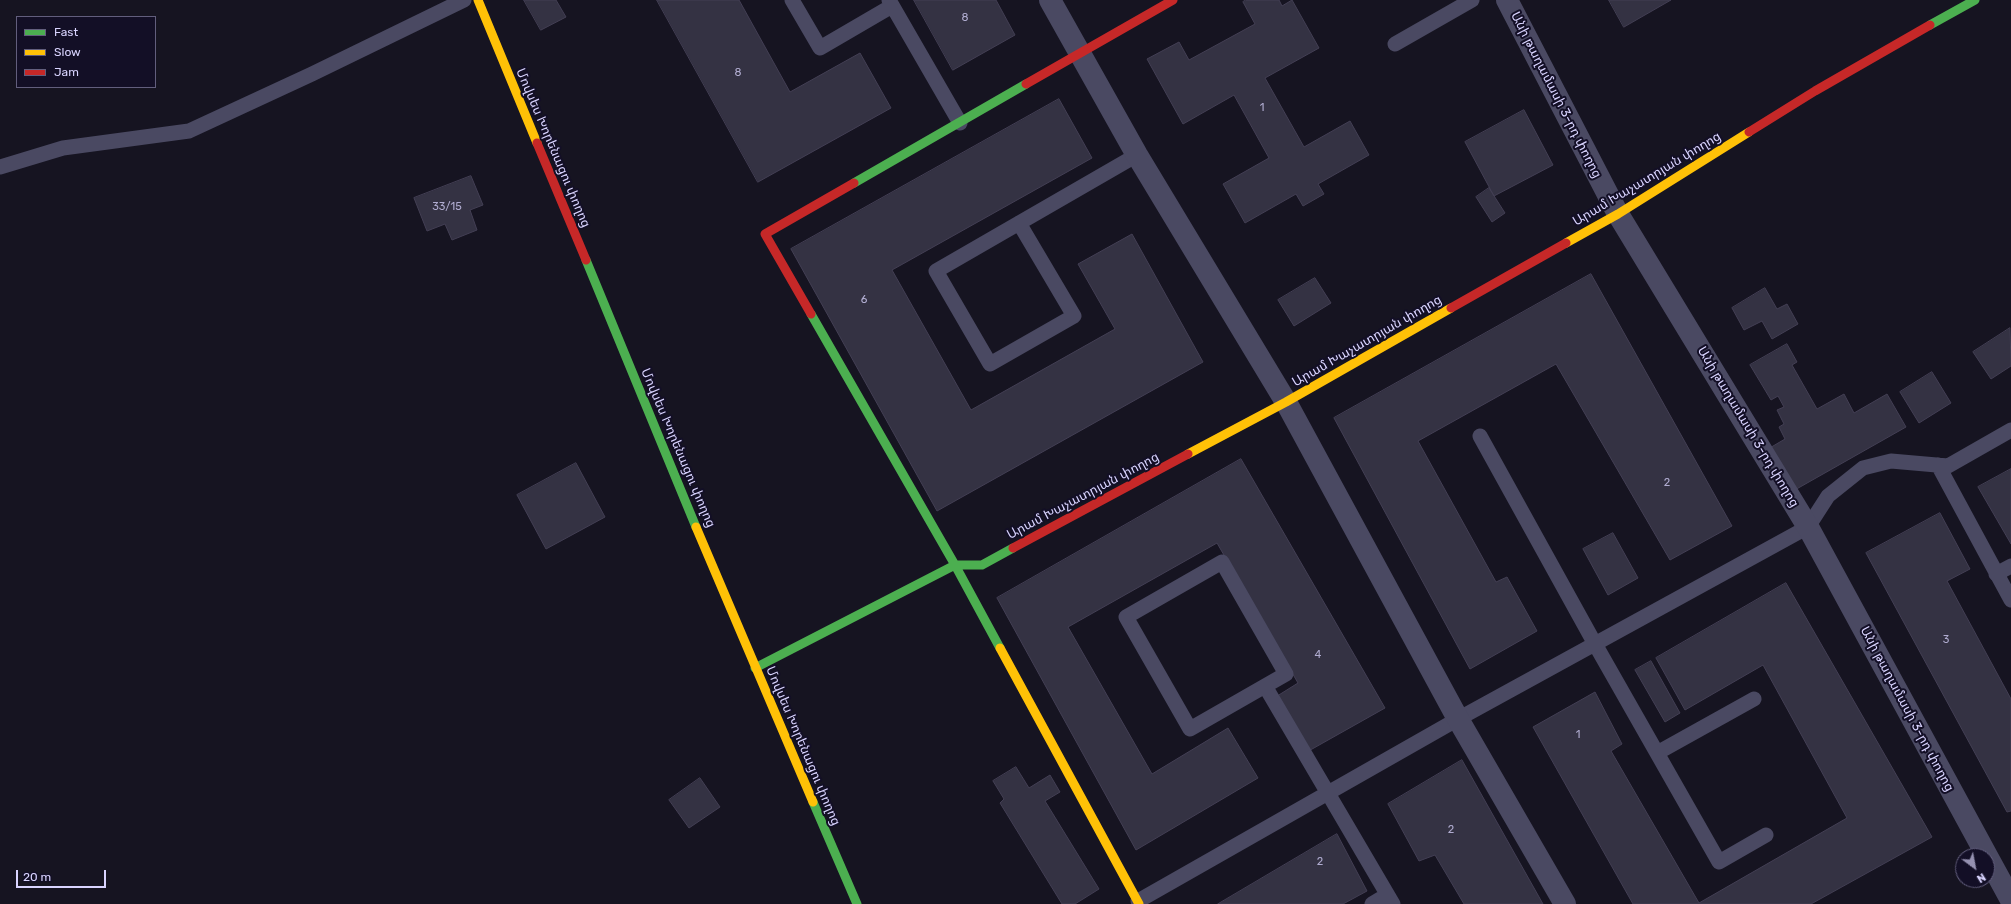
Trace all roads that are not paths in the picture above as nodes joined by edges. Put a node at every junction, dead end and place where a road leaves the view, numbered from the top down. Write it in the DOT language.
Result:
graph roads {
  1 [pos="464,0"];
  2 [pos="478,0"];
  3 [pos="792,0"];
  4 [pos="1050,0"];
  5 [pos="1174,0"];
  6 [pos="1472,0"];
  7 [pos="1507,0"];
  8 [pos="1975,0"];
  9 [pos="890,3"];
  10 [pos="1395,44"];
  11 [pos="1080,54"];
  12 [pos="960,123"];
  13 [pos="1137,155"];
  14 [pos="0,168"];
  15 [pos="1618,214"];
  16 [pos="1019,222"];
  17 [pos="1286,402"];
  18 [pos="2011,430"];
  19 [pos="1480,436"];
  20 [pos="1938,465"];
  21 [pos="1808,527"];
  22 [pos="955,566"];
  23 [pos="2011,566"];
  24 [pos="1996,574"];
  25 [pos="2011,600"];
  26 [pos="1595,644"];
  27 [pos="755,668"];
  28 [pos="1265,686"];
  29 [pos="1754,699"];
  30 [pos="1458,719"];
  31 [pos="1657,753"];
  32 [pos="1328,794"];
  33 [pos="1766,835"];
  34 [pos="1983,848"];
  35 [pos="1995,871"];
  36 [pos="1390,900"];
  37 [pos="2011,900"];
  38 [pos="1139,903"];
  39 [pos="857,904"];
  40 [pos="1372,904"];
  41 [pos="1565,904"];
  1 -- 14 [label="lane"];
  2 -- 27 [label="main road, Մովսես Խորենացու փողոց"];
  3 -- 9 [label="lane"];
  4 -- 11 [label="street"];
  5 -- 11 [label="main road"];
  6 -- 10 [label="lane"];
  7 -- 15 [label="street, Անի թաղամասի 3-րդ փողոց"];
  8 -- 15 [label="main road, Արամ Խաչատրյան փողոց"];
  9 -- 12 [label="lane"];
  11 -- 12 [label="main road"];
  11 -- 13 [label="street"];
  12 -- 22 [label="main road"];
  13 -- 16 [label="lane"];
  13 -- 17 [label="street"];
  15 -- 17 [label="main road, Արամ Խաչատրյան փողոց"];
  15 -- 21 [label="street, Անի թաղամասի 3-րդ փողոց"];
  16 -- 16 [label="lane"];
  17 -- 22 [label="main road, Արամ Խաչատրյան փողոց"];
  17 -- 30 [label="street"];
  18 -- 20 [label="lane"];
  19 -- 26 [label="lane"];
  20 -- 21 [label="lane"];
  20 -- 24 [label="lane"];
  21 -- 26 [label="lane"];
  21 -- 34 [label="street, Անի թաղամասի 3-րդ փողոց"];
  22 -- 27 [label="main road, Արամ Խաչատրյան փողոց"];
  22 -- 38 [label="main road"];
  23 -- 24 [label="lane"];
  24 -- 25 [label="lane"];
  26 -- 30 [label="lane"];
  26 -- 31 [label="lane"];
  27 -- 39 [label="main road, Մովսես Խորենացու փողոց"];
  28 -- 28 [label="lane"];
  28 -- 32 [label="lane"];
  29 -- 31 [label="lane"];
  30 -- 32 [label="lane"];
  30 -- 41 [label="street"];
  31 -- 33 [label="lane"];
  32 -- 36 [label="lane"];
  32 -- 38 [label="lane"];
  35 -- 37 [label="street, Անի թաղամասի 3-րդ փողոց"];
  36 -- 40 [label="lane"];
}
